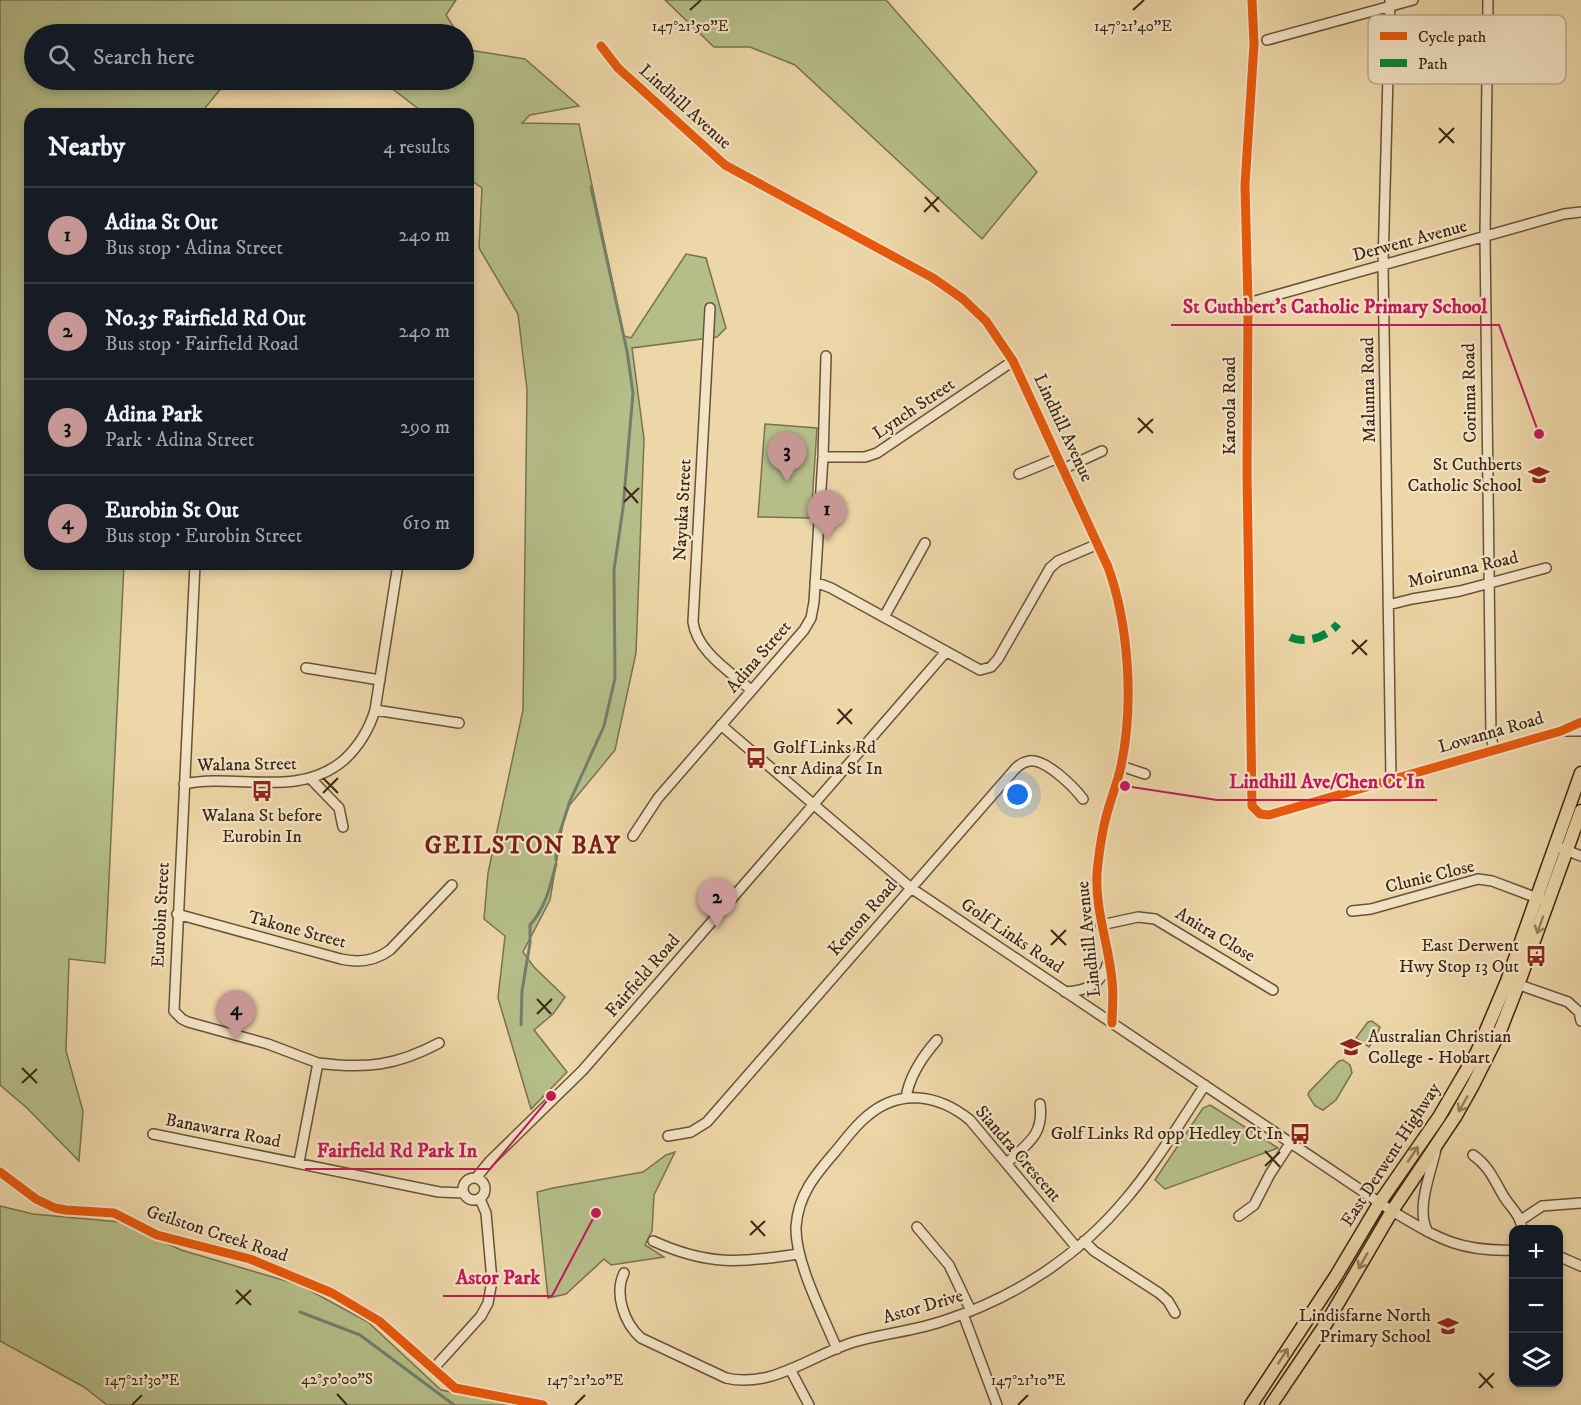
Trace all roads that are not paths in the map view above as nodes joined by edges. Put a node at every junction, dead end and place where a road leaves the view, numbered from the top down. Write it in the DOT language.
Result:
graph roads {
  1 [pos="1252,0"];
  2 [pos="1413,0"];
  3 [pos="1488,0"];
  4 [pos="1390,3"];
  5 [pos="1488,15"];
  6 [pos="1267,40"];
  7 [pos="601,46"];
  8 [pos="1388,84"];
  9 [pos="1487,84"];
  10 [pos="1581,212"];
  11 [pos="1485,237"];
  12 [pos="1383,265"];
  13 [pos="1248,303"];
  14 [pos="710,309"];
  15 [pos="826,356"];
  16 [pos="1013,362"];
  17 [pos="1102,451"];
  18 [pos="824,457"];
  19 [pos="1058,458"];
  20 [pos="1063,469"];
  21 [pos="1019,474"];
  22 [pos="926,543"];
  23 [pos="1098,544"];
  24 [pos="1546,568"];
  25 [pos="195,570"];
  26 [pos="397,570"];
  27 [pos="815,582"];
  28 [pos="1489,583"];
  29 [pos="1388,606"];
  30 [pos="884,617"];
  31 [pos="945,653"];
  32 [pos="306,668"];
  33 [pos="380,680"];
  34 [pos="752,690"];
  35 [pos="375,710"];
  36 [pos="1581,722"];
  37 [pos="459,723"];
  38 [pos="721,725"];
  39 [pos="1561,731"];
  40 [pos="1581,731"];
  41 [pos="1494,749"];
  42 [pos="1121,766"];
  43 [pos="1581,773"];
  44 [pos="1145,774"];
  45 [pos="311,779"];
  46 [pos="1391,779"];
  47 [pos="184,784"];
  48 [pos="1083,799"];
  49 [pos="813,805"];
  50 [pos="1581,811"];
  51 [pos="1257,812"];
  52 [pos="343,827"];
  53 [pos="633,836"];
  54 [pos="1562,848"];
  55 [pos="1581,856"];
  56 [pos="452,885"];
  57 [pos="911,888"];
  58 [pos="1543,900"];
  59 [pos="1352,912"];
  60 [pos="177,914"];
  61 [pos="1101,925"];
  62 [pos="1109,958"];
  63 [pos="1512,983"];
  64 [pos="1273,990"];
  65 [pos="1065,992"];
  66 [pos="1581,1021"];
  67 [pos="1112,1023"];
  68 [pos="937,1040"];
  69 [pos="439,1043"];
  70 [pos="318,1063"];
  71 [pos="1205,1085"];
  72 [pos="906,1098"];
  73 [pos="1040,1104"];
  74 [pos="153,1134"];
  75 [pos="668,1136"];
  76 [pos="1438,1141"];
  77 [pos="1290,1142"];
  78 [pos="1473,1155"];
  79 [pos="298,1162"];
  80 [pos="1007,1163"];
  81 [pos="0,1172"];
  82 [pos="476,1179"];
  83 [pos="464,1193"];
  84 [pos="480,1199"];
  85 [pos="1380,1202"];
  86 [pos="1581,1203"];
  87 [pos="1392,1211"];
  88 [pos="1239,1216"];
  89 [pos="1522,1225"];
  90 [pos="917,1227"];
  91 [pos="1428,1232"];
  92 [pos="653,1241"];
  93 [pos="1080,1245"];
  94 [pos="1509,1250"];
  95 [pos="798,1254"];
  96 [pos="1563,1258"];
  97 [pos="1581,1266"];
  98 [pos="624,1273"];
  99 [pos="967,1313"];
  100 [pos="1175,1313"];
  101 [pos="837,1349"];
  102 [pos="434,1368"];
  103 [pos="790,1369"];
  104 [pos="543,1405"];
  105 [pos="809,1405"];
  106 [pos="998,1405"];
  107 [pos="1251,1405"];
  108 [pos="1271,1405"];
  1 -- 13 [label="street, Karoola Road"];
  2 -- 4 [label="street"];
  3 -- 5 [label="street, Corinna Road"];
  4 -- 6 [label="street"];
  7 -- 16 [label="street, Lindhill Avenue"];
  8 -- 12 [label="street, Malunna Road"];
  9 -- 11 [label="street, Corinna Road"];
  10 -- 11 [label="street, Derwent Avenue"];
  11 -- 12 [label="street, Derwent Avenue"];
  11 -- 28 [label="street, Corinna Road"];
  12 -- 13 [label="street, Derwent Avenue"];
  12 -- 29 [label="street, Malunna Road"];
  13 -- 51 [label="street, Karoola Road"];
  14 -- 34 [label="street, Nayuka Street"];
  15 -- 18 [label="street, Adina Street"];
  16 -- 18 [label="street, Lynch Street"];
  16 -- 19 [label="street, Lindhill Avenue"];
  17 -- 20 [label="street, Lindhill Avenue"];
  18 -- 27 [label="street, Adina Street"];
  19 -- 20 [label="street, Lindhill Avenue"];
  19 -- 21 [label="street, Lindhill Avenue"];
  20 -- 23 [label="street, Lindhill Avenue"];
  22 -- 30 [label="street"];
  23 -- 31 [label="street"];
  23 -- 42 [label="street, Lindhill Avenue"];
  24 -- 28 [label="street, Moirunna Road"];
  25 -- 47 [label="street, Eurobin Street"];
  26 -- 33 [label="street, Walana Street"];
  27 -- 30 [label="street"];
  27 -- 34 [label="street, Adina Street"];
  28 -- 29 [label="street, Moirunna Road"];
  28 -- 41 [label="street, Corinna Road"];
  29 -- 46 [label="street, Malunna Road"];
  30 -- 31 [label="street"];
  31 -- 49 [label="street, Fairfield Road"];
  32 -- 33 [label="street"];
  33 -- 35 [label="street, Walana Street"];
  34 -- 38 [label="street, Adina Street"];
  35 -- 37 [label="street"];
  35 -- 45 [label="street, Walana Street"];
  36 -- 39 [label="street, Lowanna Road"];
  38 -- 49 [label="street, Golf Links Road"];
  38 -- 53 [label="street, Adina Street"];
  39 -- 40 [label="street, Lowanna Road"];
  39 -- 41 [label="street, Lowanna Road"];
  41 -- 46 [label="street, Lowanna Road"];
  42 -- 44 [label="street"];
  42 -- 61 [label="street, Lindhill Avenue"];
  43 -- 54 [label="main road, East Derwent Highway"];
  45 -- 47 [label="street, Walana Street"];
  45 -- 52 [label="street, Walana Street"];
  46 -- 51 [label="street, Lowanna Road"];
  47 -- 60 [label="street, Eurobin Street"];
  48 -- 57 [label="street, Kenton Road"];
  49 -- 57 [label="street, Golf Links Road"];
  49 -- 82 [label="street, Fairfield Road"];
  50 -- 54 [label="main road, East Derwent Highway"];
  54 -- 55 [label="street"];
  54 -- 58 [label="main road, East Derwent Highway"];
  56 -- 60 [label="street, Takone Street"];
  57 -- 65 [label="street, Golf Links Road"];
  57 -- 75 [label="street, Kenton Road"];
  58 -- 59 [label="street, Clunie Close"];
  58 -- 63 [label="main road, East Derwent Highway"];
  60 -- 70 [label="street, Eurobin Street"];
  61 -- 62 [label="street, Lindhill Avenue"];
  61 -- 64 [label="street, Anitra Close"];
  62 -- 65 [label="street, Lindhill Avenue"];
  62 -- 67 [label="street, Lindhill Avenue"];
  63 -- 66 [label="street"];
  63 -- 76 [label="main road, East Derwent Highway, one-way"];
  85 -- 63 [label="main road, East Derwent Highway, one-way"];
  65 -- 67 [label="street, Golf Links Road"];
  67 -- 71 [label="street, Golf Links Road"];
  68 -- 72 [label="street"];
  69 -- 70 [label="street"];
  70 -- 79 [label="street"];
  71 -- 77 [label="street, Golf Links Road"];
  71 -- 93 [label="street, Astor Drive"];
  72 -- 80 [label="street, Siandra Crescent"];
  72 -- 95 [label="street, Siandra Crescent"];
  73 -- 80 [label="street"];
  74 -- 79 [label="street, Banawarra Road"];
  76 -- 87 [label="main road, East Derwent Highway"];
  76 -- 91 [label="street"];
  77 -- 85 [label="street, Golf Links Road"];
  77 -- 88 [label="street"];
  78 -- 89 [label="street"];
  79 -- 83 [label="street, Banawarra Road"];
  80 -- 93 [label="street, Siandra Crescent"];
  81 -- 102 [label="street, Geilston Creek Road"];
  82 -- 83 [label="street"];
  82 -- 84 [label="street"];
  83 -- 84 [label="street"];
  84 -- 102 [label="street"];
  85 -- 87 [label="street, Golf Links Road"];
  107 -- 85 [label="main road, East Derwent Highway, one-way"];
  86 -- 89 [label="street"];
  87 -- 91 [label="street"];
  87 -- 108 [label="main road, East Derwent Highway, one-way"];
  90 -- 99 [label="street"];
  91 -- 94 [label="street"];
  92 -- 95 [label="street"];
  93 -- 99 [label="street, Astor Drive"];
  93 -- 100 [label="street, Siandra Crescent"];
  95 -- 101 [label="street, Siandra Crescent"];
  96 -- 97 [label="street"];
  98 -- 103 [label="street, Astor Drive"];
  99 -- 101 [label="street, Astor Drive"];
  99 -- 106 [label="street"];
  101 -- 103 [label="street, Astor Drive"];
  102 -- 104 [label="street, Geilston Creek Road"];
  103 -- 105 [label="street"];
}
